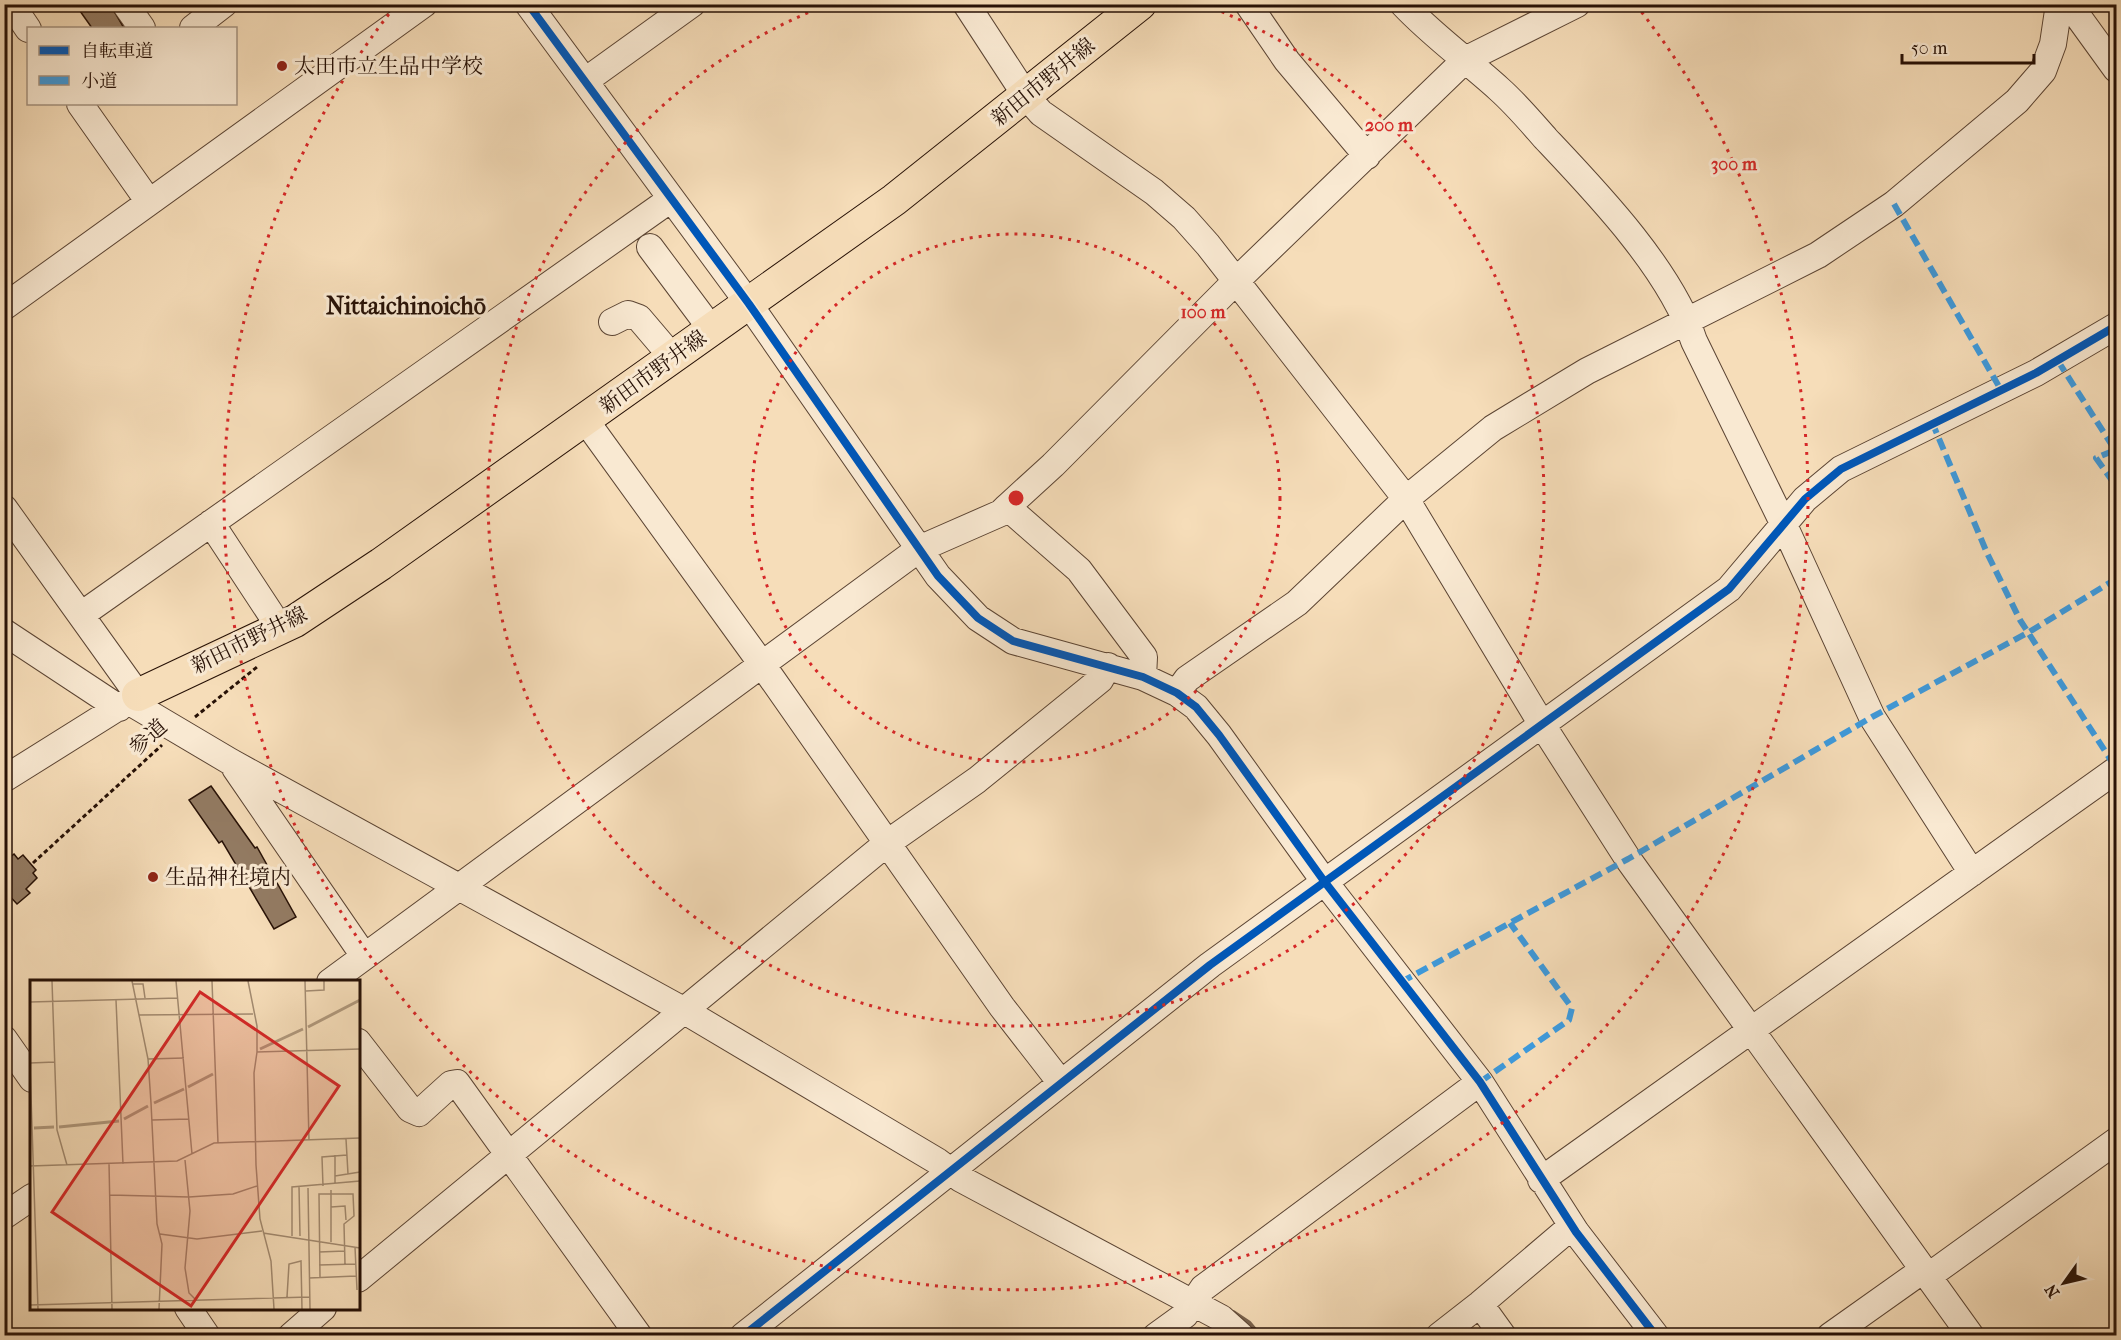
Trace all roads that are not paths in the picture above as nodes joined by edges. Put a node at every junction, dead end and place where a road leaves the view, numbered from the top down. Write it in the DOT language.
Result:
graph roads {
  1 [pos="11,4"];
  2 [pos="124,4"];
  3 [pos="224,4"];
  4 [pos="424,4"];
  5 [pos="528,4"];
  6 [pos="692,4"];
  7 [pos="966,4"];
  8 [pos="1140,4"];
  9 [pos="1248,4"];
  10 [pos="1402,4"];
  11 [pos="1578,4"];
  12 [pos="2059,4"];
  13 [pos="2069,4"];
  14 [pos="141,27"];
  15 [pos="194,27"];
  16 [pos="27,28"];
  17 [pos="1465,60"];
  18 [pos="2116,69"];
  19 [pos="585,81"];
  20 [pos="1026,96"];
  21 [pos="81,105"];
  22 [pos="1367,156"];
  23 [pos="671,199"];
  24 [pos="149,202"];
  25 [pos="650,247"];
  26 [pos="1235,282"];
  27 [pos="748,304"];
  28 [pos="4,307"];
  29 [pos="1687,320"];
  30 [pos="612,322"];
  31 [pos="2116,326"];
  32 [pos="712,330"];
  33 [pos="673,358"];
  34 [pos="585,421"];
  35 [pos="1407,499"];
  36 [pos="1007,507"];
  37 [pos="4,508"];
  38 [pos="211,523"];
  39 [pos="1784,525"];
  40 [pos="919,549"];
  41 [pos="81,615"];
  42 [pos="280,628"];
  43 [pos="4,632"];
  44 [pos="761,663"];
  45 [pos="1108,666"];
  46 [pos="1143,677"];
  47 [pos="1177,693"];
  48 [pos="128,701"];
  49 [pos="1541,723"];
  50 [pos="231,762"];
  51 [pos="2116,770"];
  52 [pos="4,779"];
  53 [pos="886,844"];
  54 [pos="1972,873"];
  55 [pos="1324,881"];
  56 [pos="457,887"];
  57 [pos="364,956"];
  58 [pos="331,980"];
  59 [pos="683,1010"];
  60 [pos="1750,1032"];
  61 [pos="4,1039"];
  62 [pos="360,1045"];
  63 [pos="30,1076"];
  64 [pos="1480,1082"];
  65 [pos="1061,1083"];
  66 [pos="2116,1141"];
  67 [pos="508,1154"];
  68 [pos="949,1170"];
  69 [pos="1541,1180"];
  70 [pos="30,1198"];
  71 [pos="4,1216"];
  72 [pos="1572,1226"];
  73 [pos="1925,1272"];
  74 [pos="360,1277"];
  75 [pos="1198,1296"];
  76 [pos="1480,1304"];
  77 [pos="189,1310"];
  78 [pos="321,1310"];
  79 [pos="207,1335"];
  80 [pos="291,1335"];
  81 [pos="639,1335"];
  82 [pos="743,1335"];
  83 [pos="1156,1335"];
  84 [pos="1241,1335"];
  85 [pos="1439,1335"];
  86 [pos="1503,1335"];
  87 [pos="1656,1335"];
  88 [pos="1830,1335"];
  89 [pos="1971,1335"];
  1 -- 16 [label="street"];
  2 -- 14 [label="street"];
  3 -- 15 [label="street"];
  4 -- 24 [label="street"];
  5 -- 19 [label="street"];
  6 -- 19 [label="street"];
  7 -- 20 [label="street"];
  8 -- 20 [label="main road, 新田市野井線"];
  9 -- 22 [label="street"];
  10 -- 17 [label="street"];
  11 -- 17 [label="street"];
  12 -- 29 [label="street"];
  13 -- 18 [label="street"];
  17 -- 22 [label="street"];
  17 -- 29 [label="street"];
  19 -- 23 [label="street"];
  20 -- 26 [label="street"];
  20 -- 27 [label="main road, 新田市野井線"];
  21 -- 24 [label="street"];
  22 -- 26 [label="street"];
  23 -- 27 [label="street"];
  23 -- 38 [label="street"];
  24 -- 28 [label="street"];
  25 -- 32 [label="street"];
  26 -- 35 [label="street"];
  26 -- 36 [label="street"];
  27 -- 32 [label="main road, 新田市野井線"];
  27 -- 40 [label="street"];
  29 -- 35 [label="street"];
  29 -- 39 [label="street"];
  30 -- 33 [label="street"];
  31 -- 39 [label="street"];
  32 -- 33 [label="main road, 新田市野井線"];
  33 -- 34 [label="main road, 新田市野井線"];
  34 -- 42 [label="main road, 新田市野井線"];
  34 -- 44 [label="street"];
  35 -- 47 [label="street"];
  35 -- 49 [label="street"];
  36 -- 40 [label="street"];
  36 -- 46 [label="street"];
  37 -- 41 [label="street"];
  38 -- 41 [label="street"];
  38 -- 42 [label="street"];
  39 -- 49 [label="street"];
  39 -- 54 [label="street"];
  40 -- 44 [label="street"];
  40 -- 45 [label="street"];
  41 -- 48 [label="street"];
  42 -- 48 [label="main road, 新田市野井線"];
  43 -- 48 [label="street"];
  44 -- 53 [label="street"];
  44 -- 56 [label="street"];
  45 -- 46 [label="street"];
  45 -- 53 [label="street"];
  46 -- 47 [label="street"];
  47 -- 55 [label="street"];
  48 -- 50 [label="street"];
  48 -- 52 [label="street"];
  49 -- 55 [label="street"];
  49 -- 60 [label="street"];
  50 -- 56 [label="street"];
  50 -- 57 [label="street"];
  51 -- 54 [label="street"];
  53 -- 59 [label="street"];
  53 -- 65 [label="street"];
  54 -- 60 [label="street"];
  55 -- 64 [label="street"];
  55 -- 65 [label="street"];
  56 -- 57 [label="street"];
  56 -- 59 [label="street"];
  57 -- 58 [label="street"];
  59 -- 67 [label="street"];
  59 -- 68 [label="street"];
  60 -- 69 [label="street"];
  60 -- 73 [label="street"];
  61 -- 63 [label="street"];
  62 -- 67 [label="street"];
  64 -- 69 [label="street"];
  64 -- 75 [label="street"];
  65 -- 68 [label="street"];
  66 -- 73 [label="street"];
  67 -- 74 [label="street"];
  67 -- 81 [label="street"];
  68 -- 75 [label="street"];
  68 -- 82 [label="street"];
  69 -- 72 [label="street"];
  70 -- 71 [label="street"];
  72 -- 76 [label="street"];
  72 -- 87 [label="street"];
  73 -- 88 [label="street"];
  73 -- 89 [label="street"];
  75 -- 83 [label="street"];
  75 -- 84 [label="street"];
  76 -- 85 [label="street"];
  76 -- 86 [label="street"];
  77 -- 79 [label="street"];
  78 -- 80 [label="street"];
}
